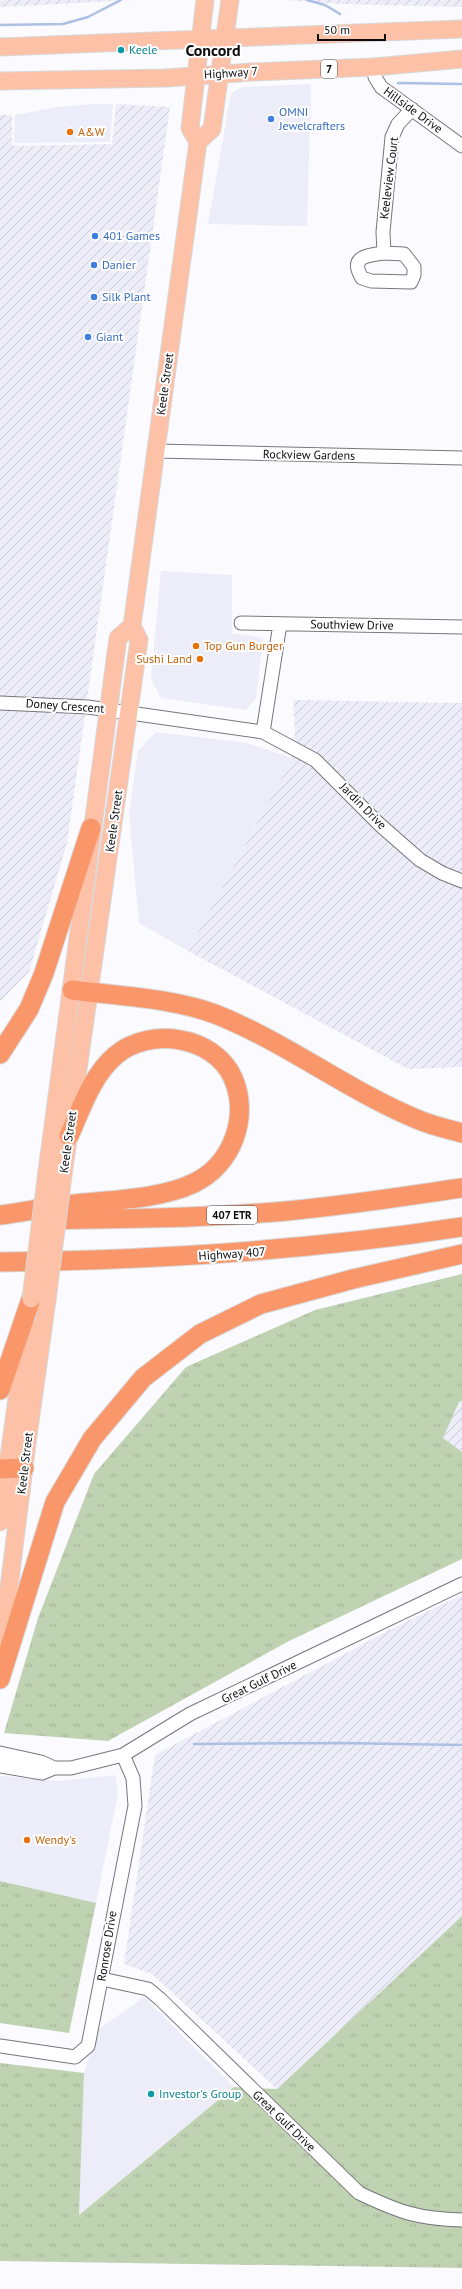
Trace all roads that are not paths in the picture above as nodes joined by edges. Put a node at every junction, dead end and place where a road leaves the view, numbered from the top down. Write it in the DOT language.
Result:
graph roads {
  1 [pos="205,0"];
  2 [pos="230,0"];
  3 [pos="462,29"];
  4 [pos="225,38"];
  5 [pos="201,39"];
  6 [pos="0,47"];
  7 [pos="462,59"];
  8 [pos="374,67"];
  9 [pos="219,75"];
  10 [pos="196,76"];
  11 [pos="0,81"];
  12 [pos="412,109"];
  13 [pos="198,142"];
  14 [pos="462,146"];
  15 [pos="384,253"];
  16 [pos="157,451"];
  17 [pos="462,458"];
  18 [pos="241,623"];
  19 [pos="280,624"];
  20 [pos="132,626"];
  21 [pos="462,627"];
  22 [pos="0,702"];
  23 [pos="108,709"];
  24 [pos="129,713"];
  25 [pos="263,732"];
  26 [pos="91,828"];
  27 [pos="462,881"];
  28 [pos="81,992"];
  29 [pos="0,1054"];
  30 [pos="462,1133"];
  31 [pos="69,1136"];
  32 [pos="462,1188"];
  33 [pos="0,1216"];
  34 [pos="0,1221"];
  35 [pos="462,1227"];
  36 [pos="462,1254"];
  37 [pos="0,1262"];
  38 [pos="91,1262"];
  39 [pos="0,1274"];
  40 [pos="39,1300"];
  41 [pos="0,1390"];
  42 [pos="11,1469"];
  43 [pos="0,1522"];
  44 [pos="462,1584"];
  45 [pos="0,1660"];
  46 [pos="0,1679"];
  47 [pos="0,1753"];
  48 [pos="123,1755"];
  49 [pos="0,1766"];
  50 [pos="54,1768"];
  51 [pos="102,1979"];
  52 [pos="0,2046"];
  53 [pos="462,2220"];
  1 -- 5 [label="main road"];
  2 -- 4 [label="main road"];
  3 -- 4 [label="main road"];
  4 -- 5 [label="main road"];
  4 -- 9 [label="main road"];
  5 -- 6 [label="main road"];
  5 -- 10 [label="main road"];
  7 -- 8 [label="main road, Highway 7 / 7"];
  8 -- 9 [label="main road, Highway 7 / 7"];
  8 -- 12 [label="street, Hillside Drive"];
  9 -- 10 [label="main road, Highway 7 / 7"];
  9 -- 13 [label="main road"];
  10 -- 11 [label="main road, Highway 7 / 7"];
  10 -- 13 [label="main road"];
  12 -- 14 [label="street, Hillside Drive"];
  12 -- 15 [label="street, Keeleview Court"];
  13 -- 16 [label="main road, Keele Street"];
  16 -- 17 [label="street, Rockview Gardens"];
  16 -- 20 [label="main road, Keele Street"];
  18 -- 19 [label="street, Southview Drive"];
  19 -- 21 [label="street, Southview Drive"];
  19 -- 25 [label="street"];
  20 -- 23 [label="main road, Keele Street"];
  20 -- 24 [label="main road, Keele Street"];
  22 -- 23 [label="street, Doney Crescent"];
  23 -- 24 [label="street, Doney Crescent"];
  23 -- 26 [label="main road, Keele Street"];
  24 -- 25 [label="street, Jardin Drive"];
  24 -- 28 [label="main road, Keele Street"];
  25 -- 27 [label="street, Jardin Drive"];
  26 -- 28 [label="main road, Keele Street"];
  26 -- 29 [label="highway"];
  28 -- 30 [label="highway"];
  28 -- 31 [label="main road, Keele Street"];
  28 -- 40 [label="main road, Keele Street, bridge"];
  31 -- 33 [label="highway"];
  31 -- 40 [label="main road, Keele Street, bridge"];
  32 -- 34 [label="highway, 407 ETR"];
  35 -- 38 [label="highway, Highway 407"];
  36 -- 46 [label="highway"];
  37 -- 38 [label="highway, Highway 407"];
  38 -- 39 [label="highway"];
  40 -- 41 [label="highway"];
  40 -- 42 [label="main road, Keele Street"];
  42 -- 43 [label="main road, Keele Street"];
  42 -- 45 [label="main road, Keele Street"];
  44 -- 48 [label="street, Great Gulf Drive"];
  47 -- 50 [label="street, Great Gulf Drive"];
  48 -- 50 [label="street, Great Gulf Drive"];
  48 -- 51 [label="street, Ronrose Drive"];
  49 -- 50 [label="street, Great Gulf Drive"];
  51 -- 52 [label="street, Ronrose Drive"];
  51 -- 53 [label="street, Great Gulf Drive"];
}
